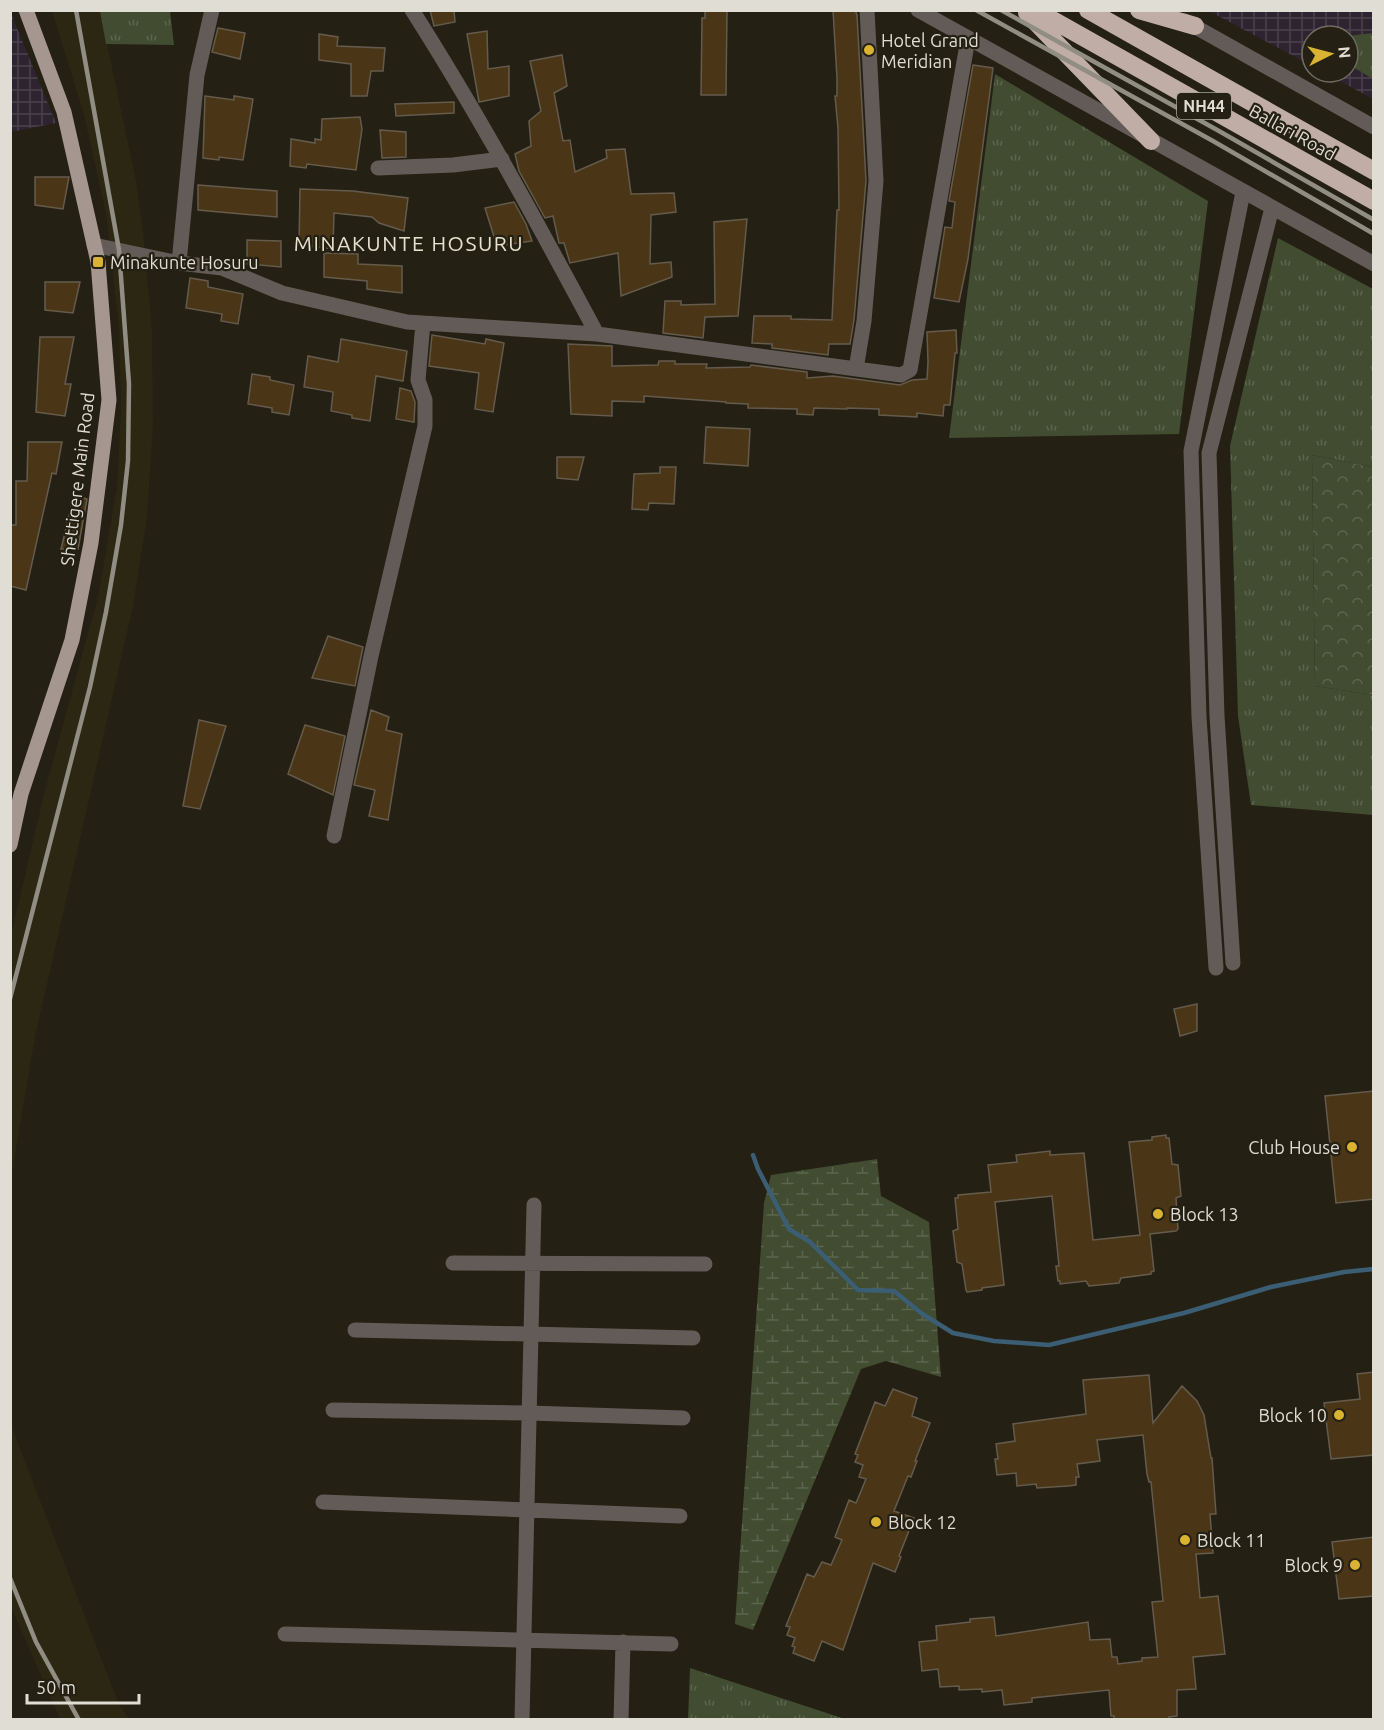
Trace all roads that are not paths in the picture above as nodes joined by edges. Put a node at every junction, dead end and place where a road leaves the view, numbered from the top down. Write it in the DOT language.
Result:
graph roads {
  1 [pos="26,10"];
  2 [pos="212,10"];
  3 [pos="412,10"];
  4 [pos="867,10"];
  5 [pos="918,10"];
  6 [pos="1025,10"];
  7 [pos="1035,10"];
  8 [pos="1088,10"];
  9 [pos="1139,10"];
  10 [pos="1167,10"];
  11 [pos="1196,26"];
  12 [pos="969,39"];
  13 [pos="1374,127"];
  14 [pos="1151,141"];
  15 [pos="502,159"];
  16 [pos="378,168"];
  17 [pos="1374,171"];
  18 [pos="1243,192"];
  19 [pos="1374,201"];
  20 [pos="1272,208"];
  21 [pos="94,245"];
  22 [pos="179,263"];
  23 [pos="1374,264"];
  24 [pos="423,323"];
  25 [pos="597,334"];
  26 [pos="856,369"];
  27 [pos="1191,447"];
  28 [pos="1209,450"];
  29 [pos="334,836"];
  30 [pos="10,845"];
  31 [pos="1233,963"];
  32 [pos="1216,968"];
  33 [pos="534,1205"];
  34 [pos="533,1262"];
  35 [pos="453,1263"];
  36 [pos="705,1264"];
  37 [pos="355,1330"];
  38 [pos="531,1335"];
  39 [pos="693,1338"];
  40 [pos="333,1410"];
  41 [pos="529,1413"];
  42 [pos="683,1418"];
  43 [pos="323,1502"];
  44 [pos="527,1510"];
  45 [pos="680,1516"];
  46 [pos="285,1634"];
  47 [pos="524,1639"];
  48 [pos="623,1642"];
  49 [pos="671,1644"];
  50 [pos="522,1719"];
  51 [pos="621,1719"];
  1 -- 21 [label="main road, Shettigere Main Road"];
  2 -- 22 [label="street"];
  3 -- 15 [label="street"];
  4 -- 26 [label="street"];
  5 -- 12 [label="street"];
  6 -- 14 [label="highway"];
  7 -- 19 [label="highway, Ballari Road / NH44"];
  8 -- 17 [label="highway, Ballari Road / NH44"];
  9 -- 11 [label="highway"];
  10 -- 11 [label="street"];
  11 -- 13 [label="street"];
  12 -- 14 [label="street"];
  12 -- 26 [label="street"];
  14 -- 18 [label="street"];
  15 -- 16 [label="street"];
  15 -- 25 [label="street"];
  18 -- 20 [label="street"];
  18 -- 27 [label="street"];
  20 -- 23 [label="street"];
  20 -- 28 [label="street"];
  21 -- 22 [label="street"];
  21 -- 30 [label="main road, Shettigere Main Road"];
  22 -- 24 [label="street"];
  24 -- 25 [label="street"];
  24 -- 29 [label="street"];
  25 -- 26 [label="street"];
  27 -- 28 [label="street"];
  27 -- 32 [label="street"];
  28 -- 31 [label="street"];
  33 -- 34 [label="street"];
  34 -- 35 [label="street"];
  34 -- 36 [label="street"];
  34 -- 38 [label="street"];
  37 -- 38 [label="street"];
  38 -- 39 [label="street"];
  38 -- 41 [label="street"];
  40 -- 41 [label="street"];
  41 -- 42 [label="street"];
  41 -- 44 [label="street"];
  43 -- 44 [label="street"];
  44 -- 45 [label="street"];
  44 -- 47 [label="street"];
  46 -- 47 [label="street"];
  47 -- 48 [label="street"];
  47 -- 50 [label="street"];
  48 -- 49 [label="street"];
  48 -- 51 [label="street"];
}
